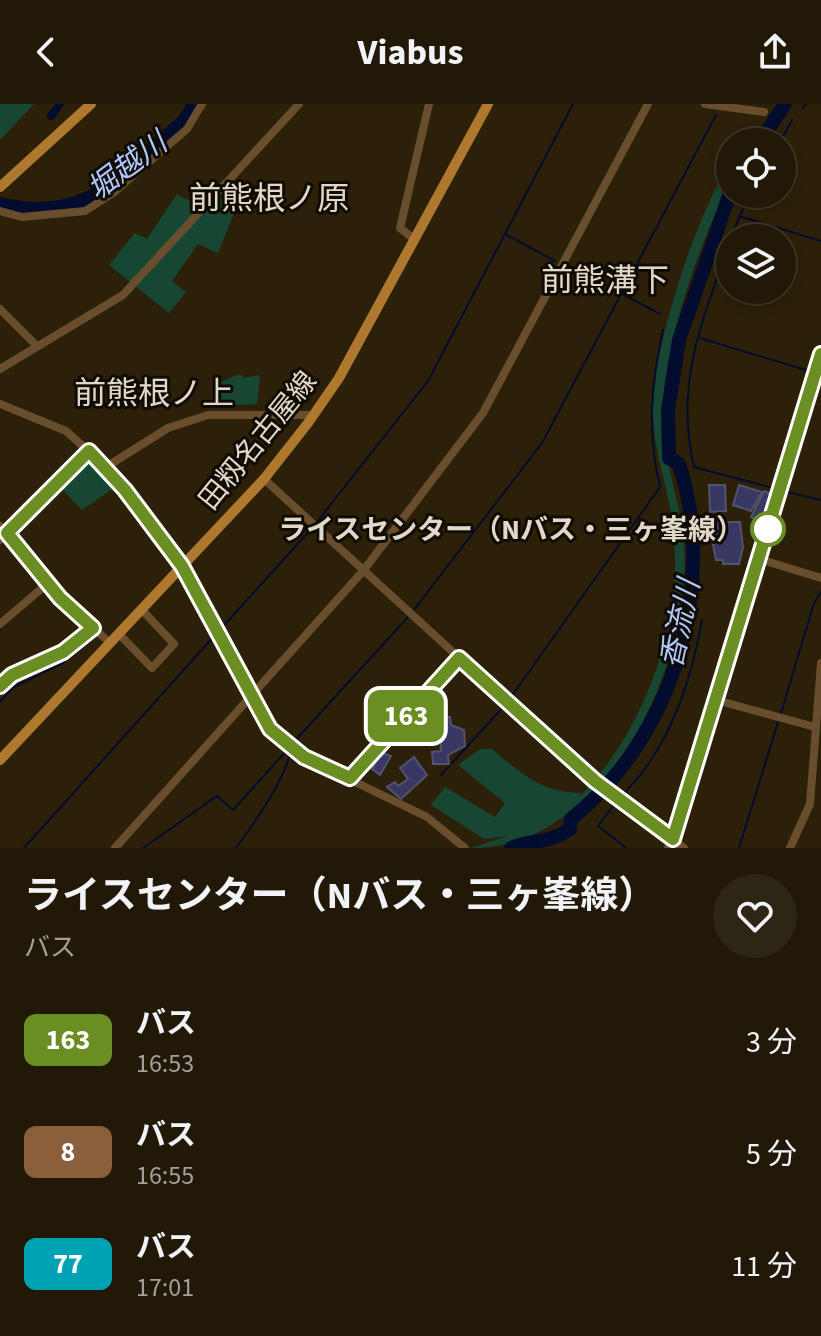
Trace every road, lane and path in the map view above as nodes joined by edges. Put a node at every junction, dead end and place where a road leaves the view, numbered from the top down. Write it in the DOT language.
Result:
graph roads {
  1 [pos="91,104"];
  2 [pos="202,104"];
  3 [pos="299,104"];
  4 [pos="429,104"];
  5 [pos="488,104"];
  6 [pos="648,104"];
  7 [pos="705,104"];
  8 [pos="764,112"];
  9 [pos="0,187"];
  10 [pos="0,211"];
  11 [pos="414,239"];
  12 [pos="0,309"];
  13 [pos="37,346"];
  14 [pos="821,354"];
  15 [pos="0,369"];
  16 [pos="0,404"];
  17 [pos="314,415"];
  18 [pos="89,451"];
  19 [pos="106,467"];
  20 [pos="264,479"];
  21 [pos="2,533"];
  22 [pos="759,559"];
  23 [pos="182,566"];
  24 [pos="363,571"];
  25 [pos="821,578"];
  26 [pos="47,584"];
  27 [pos="141,609"];
  28 [pos="0,624"];
  29 [pos="93,628"];
  30 [pos="119,634"];
  31 [pos="109,642"];
  32 [pos="459,658"];
  33 [pos="821,663"];
  34 [pos="820,677"];
  35 [pos="0,686"];
  36 [pos="251,698"];
  37 [pos="716,700"];
  38 [pos="815,727"];
  39 [pos="0,760"];
  40 [pos="350,778"];
  41 [pos="816,789"];
  42 [pos="673,839"];
  43 [pos="115,848"];
  44 [pos="465,848"];
  45 [pos="668,848"];
  46 [pos="684,848"];
  47 [pos="790,848"];
  1 -- 9 [label="main road"];
  2 -- 10 [label="street"];
  3 -- 13 [label="street"];
  4 -- 11 [label="street"];
  5 -- 11 [label="main road, 田籾名古屋線"];
  6 -- 24 [label="street"];
  7 -- 8 [label="street"];
  11 -- 17 [label="main road, 田籾名古屋線"];
  12 -- 13 [label="street"];
  13 -- 15 [label="street"];
  14 -- 22 [label="street"];
  16 -- 18 [label="street"];
  17 -- 19 [label="street"];
  17 -- 20 [label="main road, 田籾名古屋線"];
  18 -- 19 [label="street"];
  18 -- 21 [label="street"];
  19 -- 23 [label="street"];
  20 -- 23 [label="main road, 田籾名古屋線"];
  20 -- 24 [label="street"];
  21 -- 26 [label="street"];
  22 -- 25 [label="street"];
  22 -- 37 [label="street"];
  23 -- 27 [label="main road, 田籾名古屋線"];
  23 -- 36 [label="street"];
  24 -- 32 [label="street"];
  24 -- 36 [label="street"];
  26 -- 28 [label="street"];
  26 -- 29 [label="street"];
  27 -- 30 [label="main road, 田籾名古屋線"];
  27 -- 30 [label="street"];
  29 -- 31 [label="street"];
  29 -- 35 [label="street"];
  30 -- 31 [label="main road, 田籾名古屋線"];
  31 -- 39 [label="main road, 田籾名古屋線"];
  32 -- 40 [label="street"];
  32 -- 42 [label="street"];
  33 -- 34 [label="street"];
  34 -- 38 [label="street"];
  36 -- 40 [label="street"];
  36 -- 43 [label="street"];
  37 -- 38 [label="street"];
  37 -- 42 [label="street"];
  38 -- 41 [label="street"];
  40 -- 44 [label="street"];
  41 -- 47 [label="street"];
  42 -- 45 [label="street"];
  42 -- 46 [label="street"];
}
